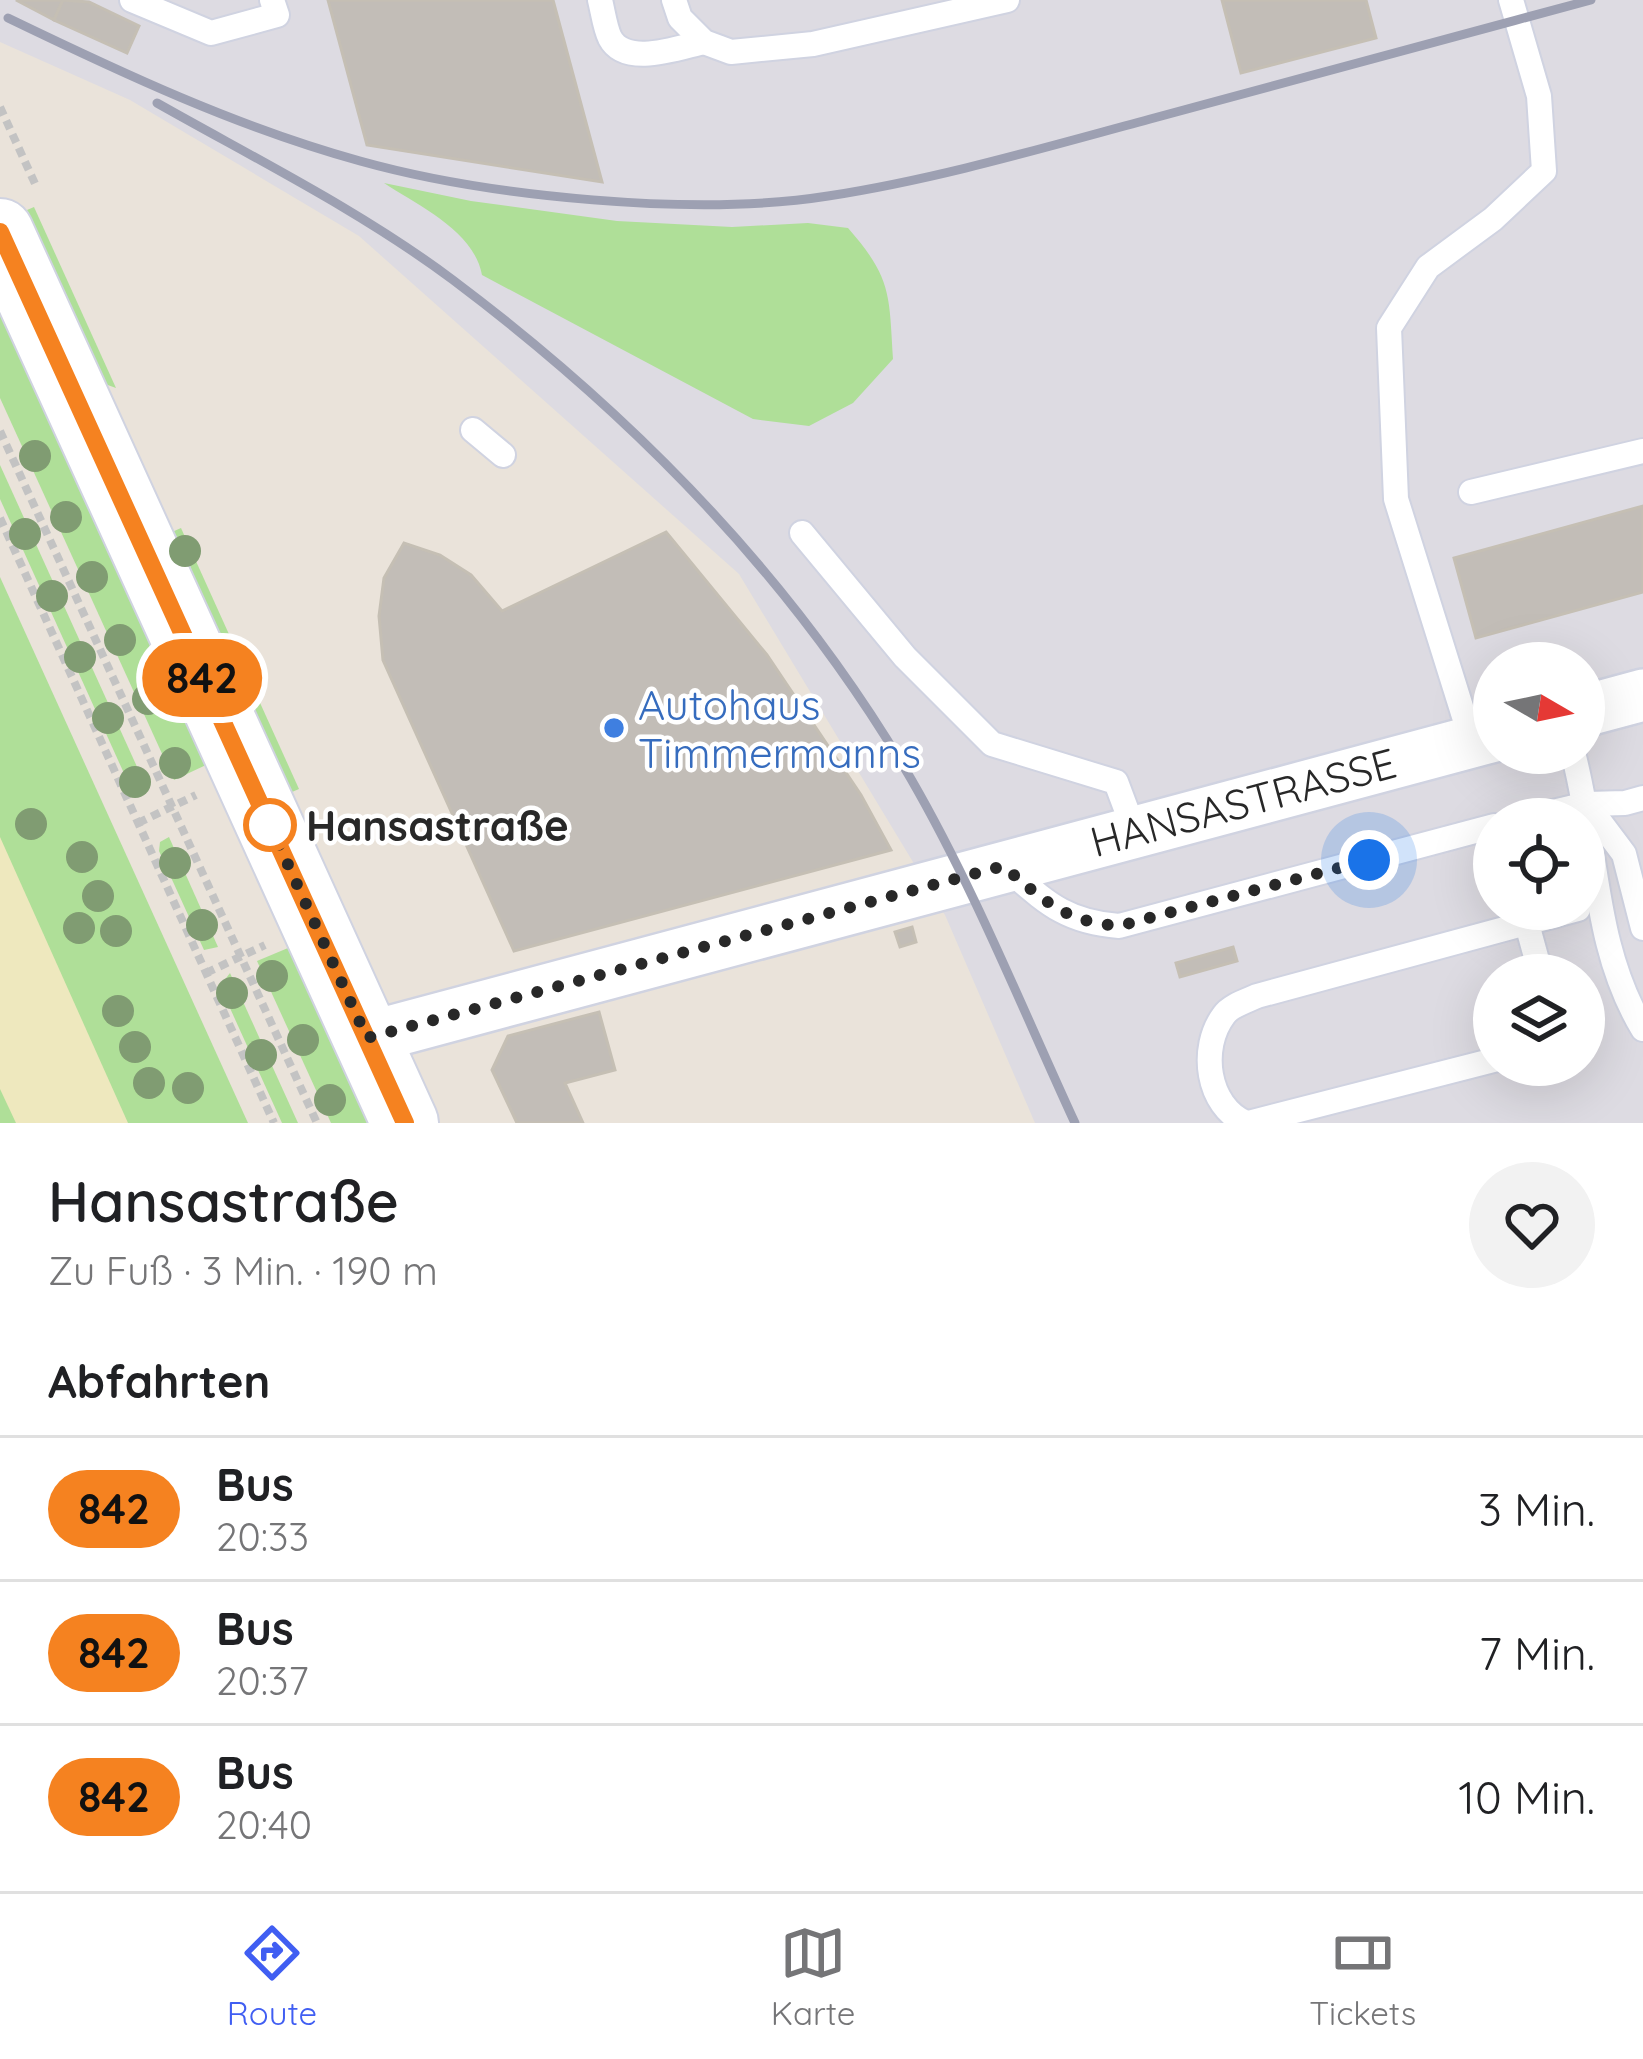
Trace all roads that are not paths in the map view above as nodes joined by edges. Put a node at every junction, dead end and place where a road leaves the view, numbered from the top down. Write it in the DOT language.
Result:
graph roads {
  1 [pos="132,0"];
  2 [pos="272,0"];
  3 [pos="601,0"];
  4 [pos="674,0"];
  5 [pos="1007,0"];
  6 [pos="1511,0"];
  7 [pos="704,43"];
  8 [pos="0,232"];
  9 [pos="473,430"];
  10 [pos="1643,451"];
  11 [pos="503,455"];
  12 [pos="1472,492"];
  13 [pos="802,533"];
  14 [pos="1643,695"];
  15 [pos="1605,705"];
  16 [pos="1473,712"];
  17 [pos="1473,742"];
  18 [pos="1643,798"];
  19 [pos="1605,804"];
  20 [pos="1605,828"];
  21 [pos="1134,830"];
  22 [pos="1473,832"];
  23 [pos="1003,866"];
  24 [pos="1643,928"];
  25 [pos="1501,930"];
  26 [pos="1596,930"];
  27 [pos="1643,1029"];
  28 [pos="367,1038"];
  29 [pos="1473,1065"];
  30 [pos="406,1123"];
  31 [pos="1247,1123"];
  1 -- 2 [label="lane"];
  3 -- 7 [label="lane"];
  4 -- 7 [label="lane"];
  5 -- 7 [label="lane"];
  6 -- 16 [label="lane"];
  8 -- 28 [label="main road"];
  9 -- 11 [label="lane"];
  10 -- 12 [label="lane"];
  13 -- 21 [label="lane"];
  14 -- 15 [label="street"];
  17 -- 21 [label="street, HANSASTRASSE"];
  18 -- 19 [label="lane"];
  20 -- 24 [label="lane"];
  21 -- 23 [label="street, HANSASTRASSE"];
  22 -- 23 [label="lane"];
  23 -- 28 [label="street, HANSASTRASSE"];
  25 -- 31 [label="lane"];
  26 -- 27 [label="lane"];
  28 -- 30 [label="main road"];
  29 -- 31 [label="lane"];
}
